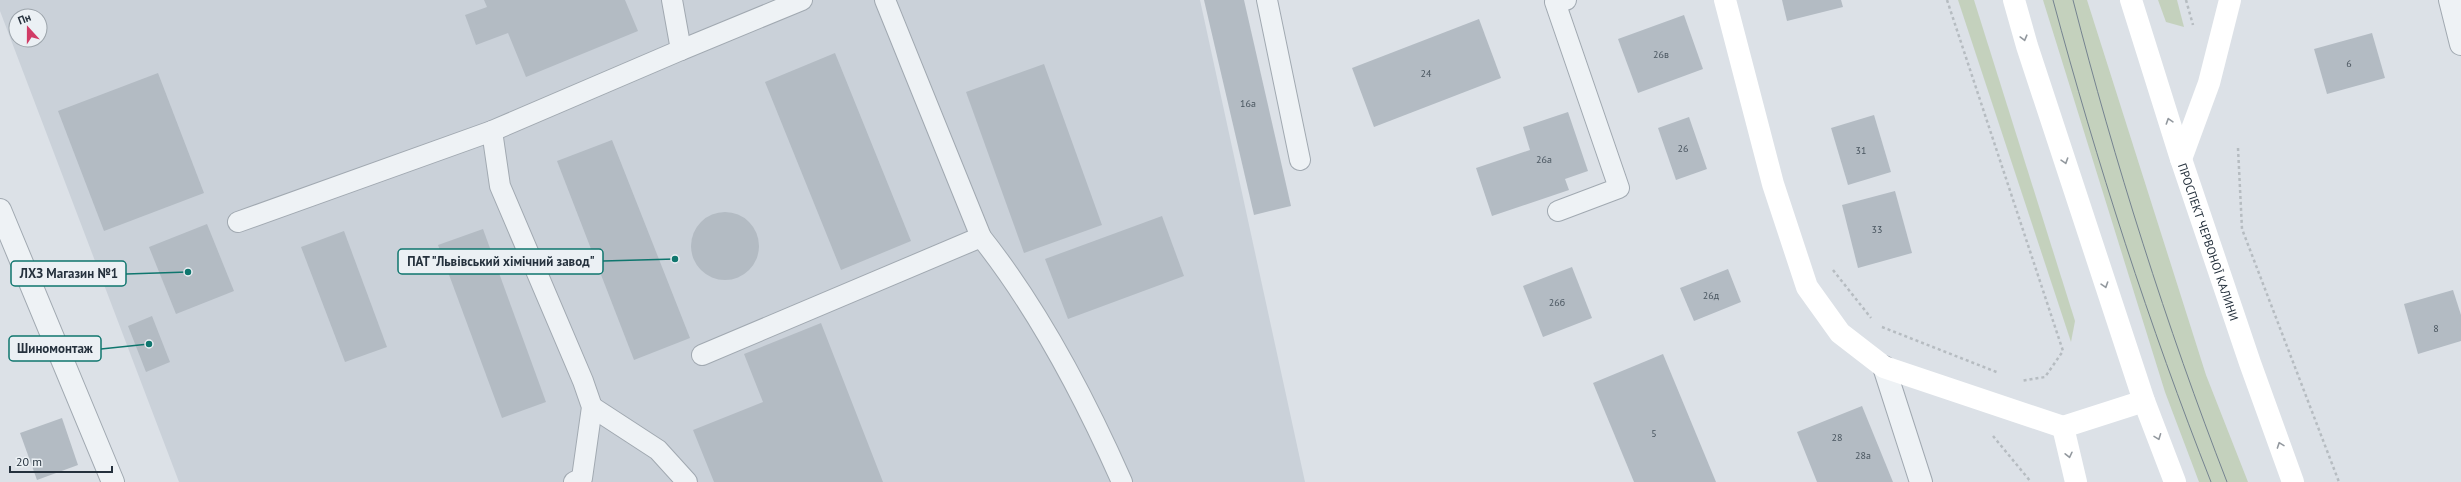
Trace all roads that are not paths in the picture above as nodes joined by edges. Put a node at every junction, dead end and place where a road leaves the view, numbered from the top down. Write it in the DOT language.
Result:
graph roads {
  1 [pos="672,0"];
  2 [pos="802,0"];
  3 [pos="885,0"];
  4 [pos="1267,0"];
  5 [pos="1566,0"];
  6 [pos="1725,0"];
  7 [pos="2014,0"];
  8 [pos="2131,0"];
  9 [pos="2230,0"];
  10 [pos="2450,0"];
  11 [pos="2461,44"];
  12 [pos="681,50"];
  13 [pos="492,131"];
  14 [pos="2181,159"];
  15 [pos="1300,160"];
  16 [pos="0,210"];
  17 [pos="1558,211"];
  18 [pos="238,222"];
  19 [pos="981,236"];
  20 [pos="702,355"];
  21 [pos="1884,367"];
  22 [pos="2144,401"];
  23 [pos="592,408"];
  24 [pos="2063,427"];
  25 [pos="113,482"];
  26 [pos="574,482"];
  27 [pos="687,482"];
  28 [pos="1122,482"];
  29 [pos="1922,482"];
  30 [pos="2076,482"];
  31 [pos="2175,482"];
  32 [pos="2293,482"];
  1 -- 12 [label="lane"];
  2 -- 12 [label="lane"];
  3 -- 19 [label="lane"];
  4 -- 15 [label="lane"];
  5 -- 17 [label="lane"];
  6 -- 21 [label="main road"];
  7 -- 22 [label="main road, one-way"];
  14 -- 8 [label="main road, ПРОСПЕКТ ЧЕРВОНОЇ КАЛИНИ, one-way"];
  9 -- 14 [label="main road"];
  10 -- 11 [label="street"];
  12 -- 13 [label="lane"];
  13 -- 18 [label="lane"];
  13 -- 23 [label="lane"];
  32 -- 14 [label="main road, ПРОСПЕКТ ЧЕРВОНОЇ КАЛИНИ, one-way"];
  16 -- 25 [label="street"];
  19 -- 20 [label="lane"];
  19 -- 28 [label="lane"];
  21 -- 24 [label="main road"];
  21 -- 29 [label="street"];
  22 -- 24 [label="main road"];
  22 -- 31 [label="main road, one-way"];
  23 -- 26 [label="lane"];
  23 -- 27 [label="lane"];
  24 -- 30 [label="main road, one-way"];
}
